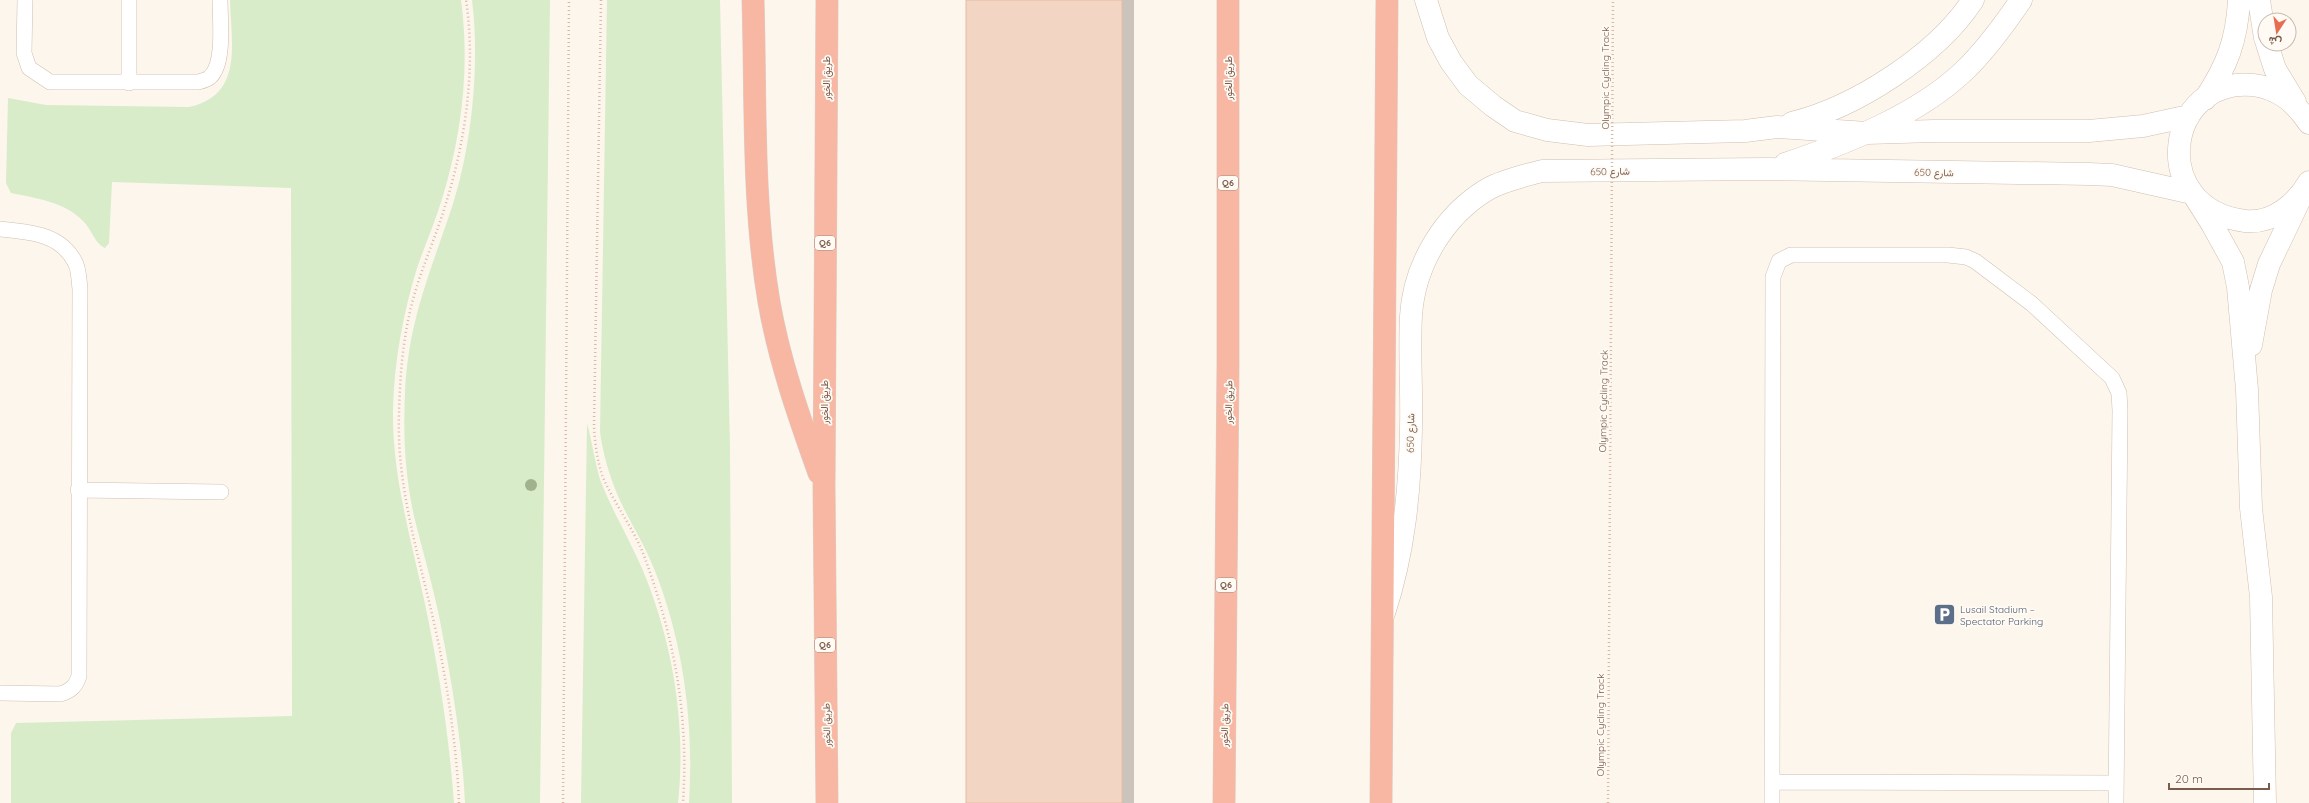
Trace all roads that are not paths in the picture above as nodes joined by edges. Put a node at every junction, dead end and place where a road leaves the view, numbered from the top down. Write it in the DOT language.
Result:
graph roads {
  1 [pos="25,0"];
  2 [pos="129,0"];
  3 [pos="220,0"];
  4 [pos="753,0"];
  5 [pos="827,0"];
  6 [pos="1228,0"];
  7 [pos="1387,0"];
  8 [pos="1426,0"];
  9 [pos="1973,0"];
  10 [pos="2021,0"];
  11 [pos="2239,0"];
  12 [pos="2259,0"];
  13 [pos="2261,12"];
  14 [pos="2270,52"];
  15 [pos="129,83"];
  16 [pos="2205,98"];
  17 [pos="2303,114"];
  18 [pos="2189,116"];
  19 [pos="1777,127"];
  20 [pos="1867,133"];
  21 [pos="1767,169"];
  22 [pos="2305,189"];
  23 [pos="2193,195"];
  24 [pos="0,229"];
  25 [pos="2247,390"];
  26 [pos="824,487"];
  27 [pos="78,490"];
  28 [pos="221,492"];
  29 [pos="1382,617"];
  30 [pos="0,693"];
  31 [pos="1772,782"];
  32 [pos="2116,782"];
  33 [pos="827,803"];
  34 [pos="1224,803"];
  35 [pos="1381,803"];
  36 [pos="1772,803"];
  37 [pos="2116,803"];
  38 [pos="2265,803"];
  1 -- 15 [label="lane"];
  2 -- 15 [label="lane"];
  3 -- 15 [label="lane"];
  4 -- 26 [label="highway"];
  5 -- 26 [label="highway, طريق الخور / Q6"];
  6 -- 34 [label="highway, طريق الخور / Q6"];
  7 -- 29 [label="highway"];
  8 -- 19 [label="street"];
  9 -- 19 [label="street"];
  10 -- 20 [label="street"];
  11 -- 16 [label="street"];
  12 -- 13 [label="street"];
  14 -- 17 [label="street"];
  16 -- 17 [label="street"];
  16 -- 18 [label="street"];
  18 -- 20 [label="street"];
  18 -- 23 [label="street"];
  19 -- 20 [label="street"];
  20 -- 21 [label="street"];
  21 -- 23 [label="street, شارع 650"];
  21 -- 29 [label="street, شارع 650"];
  22 -- 23 [label="street"];
  22 -- 25 [label="street"];
  23 -- 25 [label="street"];
  24 -- 27 [label="lane"];
  25 -- 38 [label="street"];
  26 -- 33 [label="highway, طريق الخور / Q6"];
  27 -- 28 [label="lane"];
  27 -- 30 [label="lane"];
  29 -- 35 [label="highway"];
  31 -- 32 [label="lane"];
  31 -- 32 [label="lane"];
  31 -- 36 [label="lane"];
  32 -- 37 [label="lane"];
}
